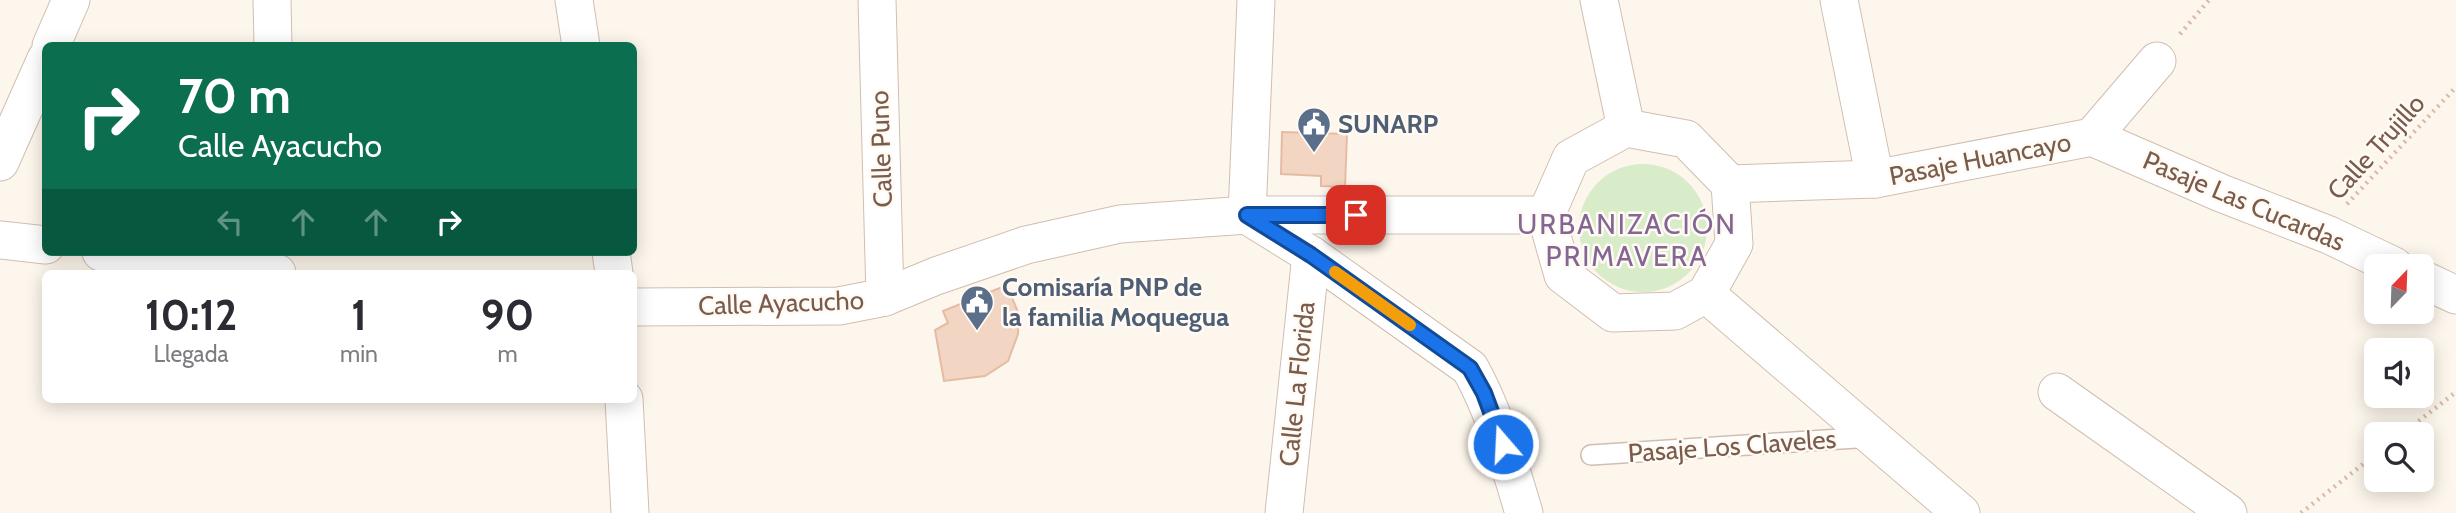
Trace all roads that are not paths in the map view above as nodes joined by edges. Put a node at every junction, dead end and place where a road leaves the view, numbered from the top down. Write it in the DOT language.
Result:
graph roads {
  1 [pos="71,0"];
  2 [pos="272,0"];
  3 [pos="574,0"];
  4 [pos="877,0"];
  5 [pos="1256,0"];
  6 [pos="1599,0"];
  7 [pos="1839,0"];
  8 [pos="53,42"];
  9 [pos="273,42"];
  10 [pos="579,42"];
  11 [pos="2157,61"];
  12 [pos="42,68"];
  13 [pos="1626,128"];
  14 [pos="2092,137"];
  15 [pos="0,162"];
  16 [pos="1874,179"];
  17 [pos="1730,184"];
  18 [pos="1247,215"];
  19 [pos="1546,215"];
  20 [pos="0,240"];
  21 [pos="42,245"];
  22 [pos="2368,254"];
  23 [pos="1311,255"];
  24 [pos="135,256"];
  25 [pos="252,270"];
  26 [pos="2434,285"];
  27 [pos="1706,294"];
  28 [pos="2456,295"];
  29 [pos="885,298"];
  30 [pos="637,307"];
  31 [pos="2057,392"];
  32 [pos="624,403"];
  33 [pos="1872,438"];
  34 [pos="1591,456"];
  35 [pos="630,513"];
  36 [pos="1284,513"];
  37 [pos="1524,513"];
  38 [pos="1961,513"];
  39 [pos="2228,513"];
  1 -- 8 [label="street"];
  2 -- 9 [label="street"];
  3 -- 10 [label="street"];
  4 -- 29 [label="street, Calle Puno"];
  5 -- 18 [label="street"];
  6 -- 13 [label="street"];
  7 -- 16 [label="street"];
  11 -- 14 [label="street, Pasaje Huancayo"];
  12 -- 15 [label="street"];
  13 -- 17 [label="street"];
  13 -- 19 [label="street"];
  14 -- 16 [label="street, Pasaje Huancayo"];
  14 -- 22 [label="street, Pasaje Las Cucardas"];
  16 -- 17 [label="street, Pasaje Huancayo"];
  17 -- 27 [label="street"];
  18 -- 19 [label="street, Calle Ayacucho"];
  18 -- 23 [label="street"];
  18 -- 29 [label="street, Calle Ayacucho"];
  19 -- 27 [label="street"];
  20 -- 21 [label="street"];
  23 -- 36 [label="street, Calle La Florida"];
  23 -- 37 [label="street"];
  24 -- 25 [label="street"];
  26 -- 28 [label="street"];
  27 -- 33 [label="street"];
  29 -- 30 [label="street, Calle Ayacucho"];
  31 -- 39 [label="street"];
  32 -- 35 [label="street"];
  33 -- 34 [label="lane, Pasaje Los Claveles"];
  33 -- 38 [label="street"];
}
